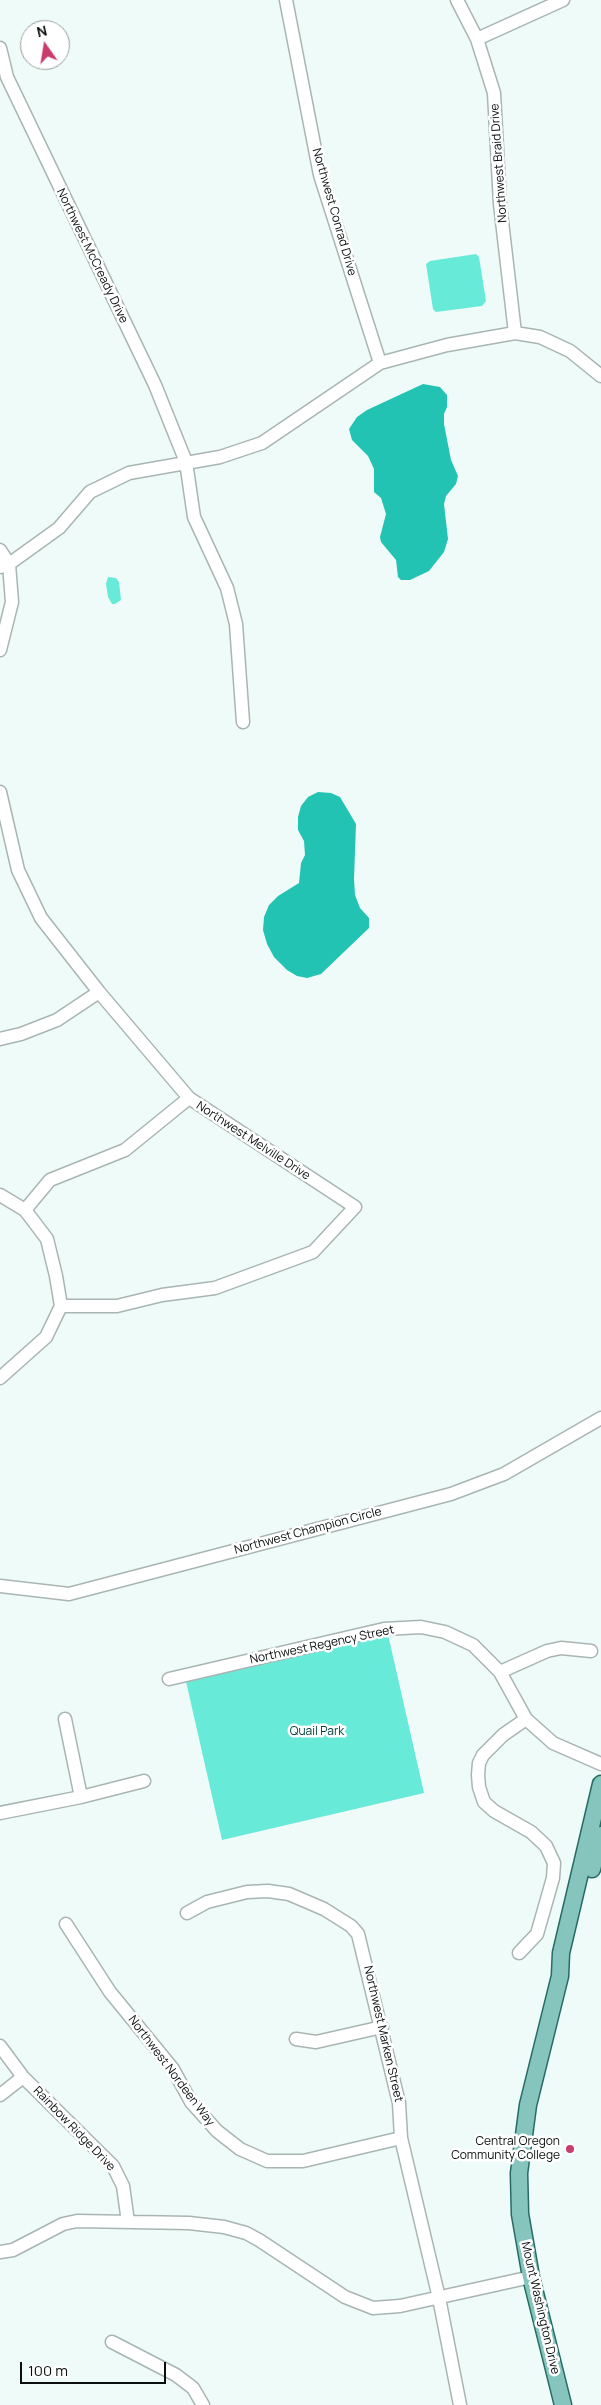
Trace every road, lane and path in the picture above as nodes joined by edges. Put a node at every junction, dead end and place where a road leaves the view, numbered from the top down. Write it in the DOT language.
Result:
graph roads {
  1 [pos="286,0"];
  2 [pos="457,0"];
  3 [pos="563,0"];
  4 [pos="477,39"];
  5 [pos="0,48"];
  6 [pos="515,332"];
  7 [pos="380,364"];
  8 [pos="601,376"];
  9 [pos="186,462"];
  10 [pos="0,550"];
  11 [pos="5,565"];
  12 [pos="0,650"];
  13 [pos="243,722"];
  14 [pos="0,792"];
  15 [pos="98,992"];
  16 [pos="0,1039"];
  17 [pos="189,1098"];
  18 [pos="0,1194"];
  19 [pos="25,1210"];
  20 [pos="61,1306"];
  21 [pos="0,1378"];
  22 [pos="601,1418"];
  23 [pos="0,1586"];
  24 [pos="591,1650"];
  25 [pos="500,1672"];
  26 [pos="169,1679"];
  27 [pos="65,1719"];
  28 [pos="526,1719"];
  29 [pos="601,1764"];
  30 [pos="144,1781"];
  31 [pos="601,1784"];
  32 [pos="81,1797"];
  33 [pos="0,1813"];
  34 [pos="601,1834"];
  35 [pos="187,1913"];
  36 [pos="66,1924"];
  37 [pos="519,1953"];
  38 [pos="560,1976"];
  39 [pos="382,2027"];
  40 [pos="296,2038"];
  41 [pos="0,2046"];
  42 [pos="23,2077"];
  43 [pos="0,2095"];
  44 [pos="401,2138"];
  45 [pos="128,2222"];
  46 [pos="0,2252"];
  47 [pos="531,2276"];
  48 [pos="439,2298"];
  49 [pos="112,2342"];
  50 [pos="203,2405"];
  51 [pos="460,2405"];
  52 [pos="562,2405"];
  1 -- 7 [label="street, Northwest Conrad Drive"];
  2 -- 4 [label="street, Northwest Braid Drive"];
  3 -- 4 [label="street"];
  4 -- 6 [label="street, Northwest Braid Drive"];
  5 -- 9 [label="street, Northwest McCready Drive"];
  6 -- 7 [label="street"];
  6 -- 8 [label="street"];
  7 -- 9 [label="street"];
  9 -- 11 [label="street"];
  9 -- 13 [label="street, Northwest McCready Drive"];
  10 -- 11 [label="street"];
  11 -- 12 [label="street"];
  14 -- 15 [label="street, Northwest Melville Drive"];
  15 -- 16 [label="street"];
  15 -- 17 [label="street, Northwest Melville Drive"];
  17 -- 19 [label="street"];
  17 -- 20 [label="street, Northwest Melville Drive"];
  18 -- 19 [label="street"];
  19 -- 20 [label="street"];
  20 -- 21 [label="street"];
  22 -- 23 [label="street, Northwest Champion Circle"];
  24 -- 25 [label="street"];
  25 -- 26 [label="street, Northwest Regency Street"];
  25 -- 28 [label="street, Northwest Regency Street"];
  27 -- 32 [label="street"];
  28 -- 29 [label="street, Northwest Regency Street"];
  28 -- 37 [label="street"];
  30 -- 32 [label="street"];
  31 -- 38 [label="main road, Mount Washington Drive"];
  32 -- 33 [label="street"];
  34 -- 38 [label="main road, Mount Washington Drive"];
  35 -- 39 [label="street, Northwest Marken Street"];
  36 -- 44 [label="street, Northwest Nordeen Way"];
  38 -- 47 [label="main road, Mount Washington Drive"];
  39 -- 40 [label="street"];
  39 -- 44 [label="street, Northwest Marken Street"];
  41 -- 42 [label="street, Rainbow Ridge Drive"];
  42 -- 43 [label="street"];
  42 -- 45 [label="street, Rainbow Ridge Drive"];
  44 -- 48 [label="street, Northwest Marken Street"];
  45 -- 46 [label="street"];
  45 -- 48 [label="street"];
  47 -- 48 [label="street"];
  47 -- 52 [label="main road, Mount Washington Drive"];
  48 -- 51 [label="street, Northwest Marken Street"];
  49 -- 50 [label="street"];
}
